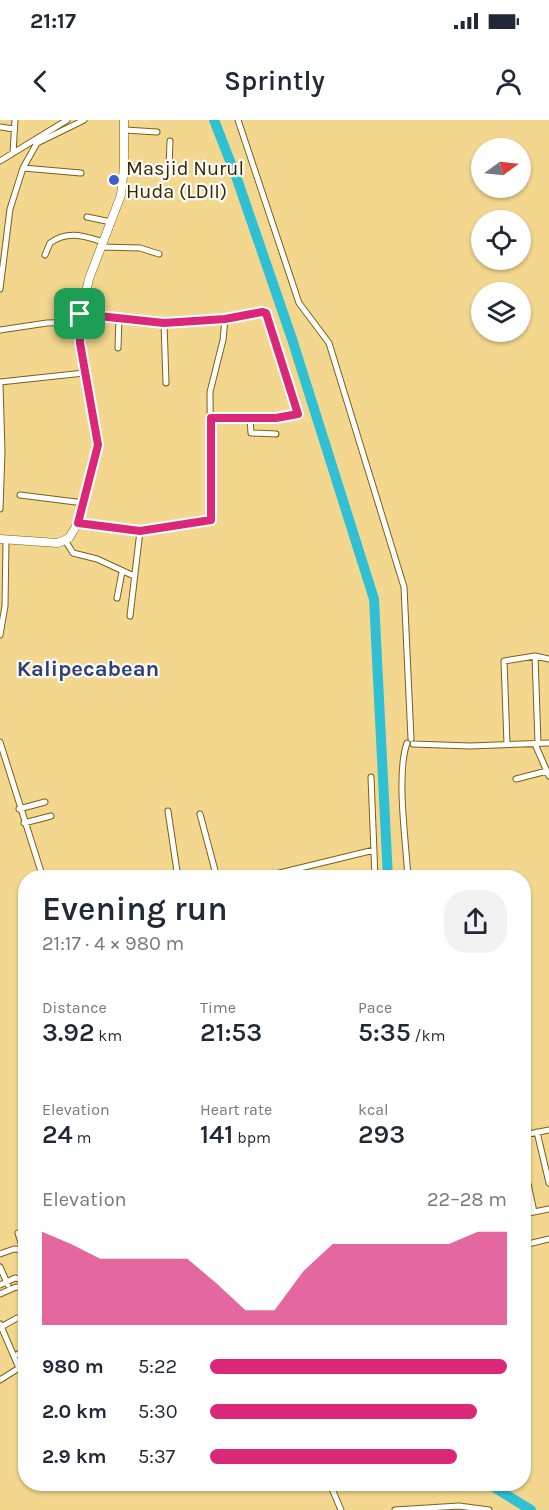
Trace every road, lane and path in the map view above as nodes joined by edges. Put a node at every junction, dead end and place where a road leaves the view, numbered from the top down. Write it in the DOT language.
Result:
graph roads {
  1 [pos="15,120"];
  2 [pos="67,120"];
  3 [pos="84,120"];
  4 [pos="124,120"];
  5 [pos="238,120"];
  6 [pos="0,127"];
  7 [pos="14,129"];
  8 [pos="124,130"];
  9 [pos="157,132"];
  10 [pos="170,141"];
  11 [pos="26,143"];
  12 [pos="35,146"];
  13 [pos="13,153"];
  14 [pos="0,160"];
  15 [pos="124,166"];
  16 [pos="23,168"];
  17 [pos="170,168"];
  18 [pos="184,172"];
  19 [pos="81,173"];
  20 [pos="87,217"];
  21 [pos="111,222"];
  22 [pos="102,245"];
  23 [pos="159,254"];
  24 [pos="45,255"];
  25 [pos="0,289"];
  26 [pos="80,318"];
  27 [pos="119,318"];
  28 [pos="225,319"];
  29 [pos="164,323"];
  30 [pos="0,330"];
  31 [pos="118,348"];
  32 [pos="84,373"];
  33 [pos="166,383"];
  34 [pos="0,384"];
  35 [pos="211,418"];
  36 [pos="250,418"];
  37 [pos="276,434"];
  38 [pos="21,495"];
  39 [pos="84,503"];
  40 [pos="0,509"];
  41 [pos="78,523"];
  42 [pos="140,531"];
  43 [pos="3,540"];
  44 [pos="65,540"];
  45 [pos="122,572"];
  46 [pos="134,576"];
  47 [pos="117,598"];
  48 [pos="130,616"];
  49 [pos="0,635"];
  50 [pos="535,657"];
  51 [pos="549,658"];
  52 [pos="0,742"];
  53 [pos="410,742"];
  54 [pos="549,743"];
  55 [pos="507,744"];
  56 [pos="537,744"];
  57 [pos="548,774"];
  58 [pos="371,777"];
  59 [pos="516,779"];
  60 [pos="45,802"];
  61 [pos="19,809"];
  62 [pos="168,811"];
  63 [pos="200,814"];
  64 [pos="51,816"];
  65 [pos="24,823"];
  66 [pos="374,850"];
  67 [pos="40,870"];
  68 [pos="177,870"];
  69 [pos="215,870"];
  70 [pos="292,870"];
  71 [pos="375,870"];
  72 [pos="407,870"];
  73 [pos="549,1130"];
  74 [pos="537,1132"];
  75 [pos="531,1133"];
  76 [pos="549,1184"];
  77 [pos="531,1198"];
  78 [pos="549,1209"];
  79 [pos="534,1212"];
  80 [pos="531,1213"];
  81 [pos="549,1239"];
  82 [pos="531,1243"];
  83 [pos="18,1250"];
  84 [pos="0,1254"];
  85 [pos="0,1267"];
  86 [pos="18,1279"];
  87 [pos="3,1283"];
  88 [pos="18,1287"];
  89 [pos="10,1289"];
  90 [pos="0,1294"];
  91 [pos="18,1318"];
  92 [pos="1,1325"];
  93 [pos="18,1354"];
  94 [pos="15,1356"];
  95 [pos="18,1365"];
  96 [pos="18,1369"];
  97 [pos="0,1380"];
  98 [pos="333,1491"];
  99 [pos="341,1510"];
  100 [pos="395,1510"];
  101 [pos="489,1510"];
  1 -- 7 [label="street"];
  2 -- 11 [label="street"];
  3 -- 12 [label="street"];
  4 -- 8 [label="street"];
  5 -- 53 [label="street"];
  6 -- 7 [label="street"];
  7 -- 13 [label="street"];
  8 -- 9 [label="street"];
  8 -- 15 [label="street"];
  10 -- 17 [label="street"];
  11 -- 12 [label="street"];
  11 -- 13 [label="street"];
  12 -- 16 [label="street"];
  13 -- 14 [label="street"];
  15 -- 17 [label="street"];
  15 -- 21 [label="street"];
  16 -- 19 [label="street"];
  16 -- 25 [label="street"];
  17 -- 18 [label="street"];
  20 -- 21 [label="street"];
  21 -- 22 [label="street"];
  22 -- 23 [label="street"];
  22 -- 24 [label="street"];
  22 -- 26 [label="street"];
  26 -- 27 [label="street"];
  26 -- 30 [label="street"];
  26 -- 32 [label="street"];
  27 -- 29 [label="street"];
  27 -- 31 [label="street"];
  28 -- 29 [label="street"];
  28 -- 35 [label="street"];
  28 -- 36 [label="street"];
  29 -- 33 [label="street"];
  32 -- 34 [label="street"];
  32 -- 39 [label="street"];
  34 -- 40 [label="street"];
  35 -- 36 [label="street"];
  35 -- 42 [label="street"];
  36 -- 37 [label="street"];
  38 -- 39 [label="street"];
  39 -- 41 [label="street"];
  41 -- 42 [label="street"];
  41 -- 44 [label="street"];
  42 -- 46 [label="street"];
  43 -- 44 [label="street"];
  43 -- 49 [label="street"];
  44 -- 45 [label="street"];
  45 -- 46 [label="street"];
  45 -- 47 [label="street"];
  46 -- 48 [label="street"];
  50 -- 51 [label="street"];
  50 -- 55 [label="street"];
  50 -- 56 [label="street"];
  52 -- 61 [label="street"];
  53 -- 55 [label="street"];
  53 -- 72 [label="street"];
  54 -- 56 [label="street"];
  55 -- 56 [label="street"];
  56 -- 57 [label="street"];
  57 -- 59 [label="street"];
  58 -- 66 [label="street"];
  60 -- 61 [label="street"];
  61 -- 65 [label="street"];
  62 -- 68 [label="street"];
  63 -- 69 [label="street"];
  64 -- 65 [label="street"];
  65 -- 67 [label="street"];
  66 -- 70 [label="street"];
  66 -- 71 [label="street"];
  73 -- 74 [label="street"];
  74 -- 75 [label="street"];
  74 -- 76 [label="street"];
  77 -- 79 [label="street"];
  78 -- 79 [label="street"];
  79 -- 80 [label="street"];
  81 -- 82 [label="street"];
  83 -- 84 [label="street"];
  85 -- 87 [label="street"];
  86 -- 87 [label="street"];
  87 -- 89 [label="street"];
  88 -- 89 [label="street"];
  89 -- 90 [label="street"];
  91 -- 92 [label="street"];
  92 -- 94 [label="street"];
  93 -- 94 [label="street"];
  94 -- 95 [label="street"];
  96 -- 97 [label="street"];
  98 -- 99 [label="street"];
  100 -- 101 [label="street"];
}
